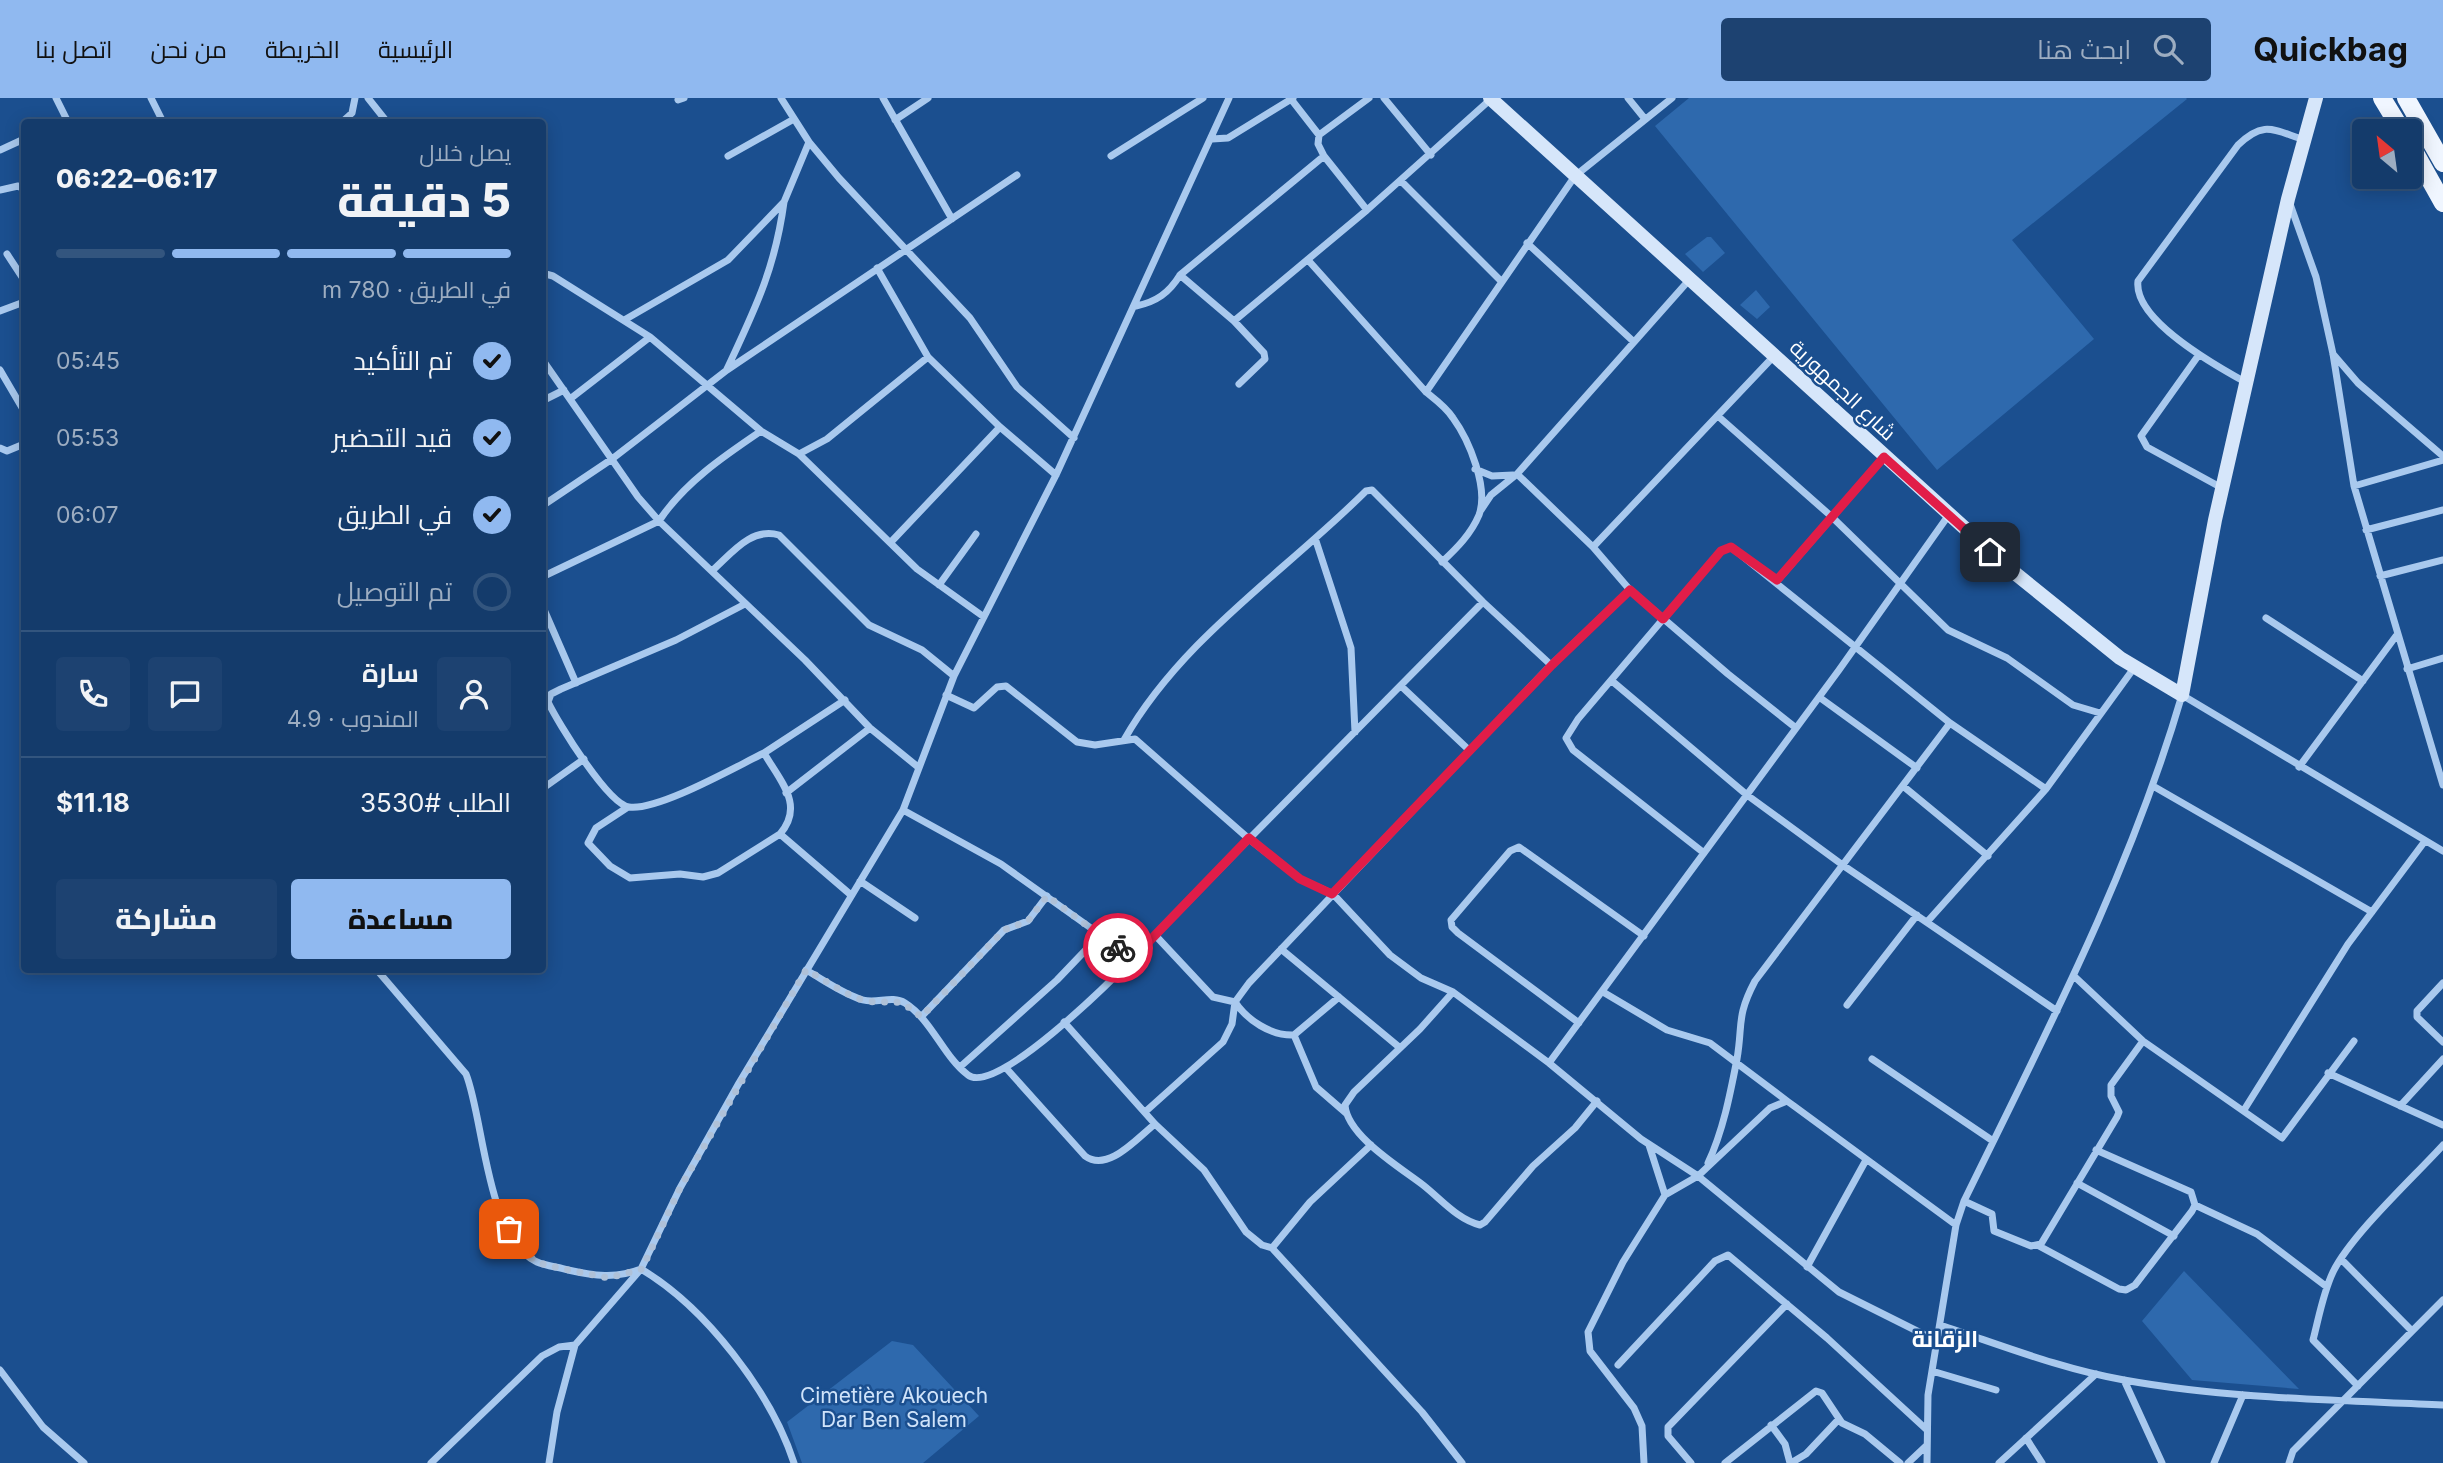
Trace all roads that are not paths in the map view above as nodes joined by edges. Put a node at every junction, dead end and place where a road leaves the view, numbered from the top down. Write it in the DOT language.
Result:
graph roads {
  1 [pos="56,98"];
  2 [pos="355,98"];
  3 [pos="368,98"];
  4 [pos="781,98"];
  5 [pos="883,98"];
  6 [pos="928,98"];
  7 [pos="1203,98"];
  8 [pos="1229,98"];
  9 [pos="1292,98"];
  10 [pos="1369,98"];
  11 [pos="1384,98"];
  12 [pos="1628,98"];
  13 [pos="1672,98"];
  14 [pos="2382,98"];
  15 [pos="2406,98"];
  16 [pos="153,99"];
  17 [pos="1490,99"];
  18 [pos="2317,100"];
  19 [pos="66,119"];
  20 [pos="162,119"];
  21 [pos="345,119"];
  22 [pos="385,119"];
  23 [pos="794,119"];
  24 [pos="1645,119"];
  25 [pos="2395,119"];
  26 [pos="895,120"];
  27 [pos="1319,135"];
  28 [pos="1212,139"];
  29 [pos="21,140"];
  30 [pos="2305,140"];
  31 [pos="809,142"];
  32 [pos="0,150"];
  33 [pos="1431,155"];
  34 [pos="728,156"];
  35 [pos="1111,156"];
  36 [pos="1324,156"];
  37 [pos="2443,163"];
  38 [pos="2422,165"];
  39 [pos="1017,175"];
  40 [pos="1574,176"];
  41 [pos="1401,181"];
  42 [pos="21,187"];
  43 [pos="0,190"];
  44 [pos="2288,199"];
  45 [pos="784,202"];
  46 [pos="2443,203"];
  47 [pos="1367,210"];
  48 [pos="952,219"];
  49 [pos="1527,243"];
  50 [pos="907,248"];
  51 [pos="1308,260"];
  52 [pos="0,264"];
  53 [pos="877,268"];
  54 [pos="546,274"];
  55 [pos="1180,275"];
  56 [pos="21,276"];
  57 [pos="1691,278"];
  58 [pos="1501,281"];
  59 [pos="21,303"];
  60 [pos="1136,306"];
  61 [pos="0,312"];
  62 [pos="626,319"];
  63 [pos="1234,321"];
  64 [pos="650,337"];
  65 [pos="1634,342"];
  66 [pos="2333,354"];
  67 [pos="1775,355"];
  68 [pos="928,356"];
  69 [pos="2198,356"];
  70 [pos="546,365"];
  71 [pos="0,370"];
  72 [pos="727,370"];
  73 [pos="709,384"];
  74 [pos="1239,384"];
  75 [pos="2248,384"];
  76 [pos="564,390"];
  77 [pos="1426,391"];
  78 [pos="546,399"];
  79 [pos="570,399"];
  80 [pos="21,406"];
  81 [pos="1719,417"];
  82 [pos="1000,427"];
  83 [pos="761,431"];
  84 [pos="1074,438"];
  85 [pos="21,445"];
  86 [pos="0,448"];
  87 [pos="799,454"];
  88 [pos="1884,457"];
  89 [pos="2443,458"];
  90 [pos="612,459"];
  91 [pos="1475,469"];
  92 [pos="1517,474"];
  93 [pos="1056,475"];
  94 [pos="2354,485"];
  95 [pos="2222,488"];
  96 [pos="546,503"];
  97 [pos="2443,510"];
  98 [pos="1479,514"];
  99 [pos="1948,516"];
  100 [pos="1832,517"];
  101 [pos="659,521"];
  102 [pos="2367,530"];
  103 [pos="976,534"];
  104 [pos="891,541"];
  105 [pos="1316,541"];
  106 [pos="1593,547"];
  107 [pos="2443,560"];
  108 [pos="1442,562"];
  109 [pos="713,570"];
  110 [pos="546,575"];
  111 [pos="2380,576"];
  112 [pos="1777,580"];
  113 [pos="1902,583"];
  114 [pos="939,584"];
  115 [pos="1630,590"];
  116 [pos="1483,602"];
  117 [pos="745,604"];
  118 [pos="546,614"];
  119 [pos="984,617"];
  120 [pos="2266,618"];
  121 [pos="1663,619"];
  122 [pos="2396,636"];
  123 [pos="1857,645"];
  124 [pos="2443,658"];
  125 [pos="2189,661"];
  126 [pos="1552,665"];
  127 [pos="2134,668"];
  128 [pos="2407,669"];
  129 [pos="954,676"];
  130 [pos="2151,677"];
  131 [pos="1612,681"];
  132 [pos="2362,681"];
  133 [pos="576,683"];
  134 [pos="1401,686"];
  135 [pos="946,695"];
  136 [pos="2182,695"];
  137 [pos="1819,697"];
  138 [pos="845,700"];
  139 [pos="2100,713"];
  140 [pos="1950,723"];
  141 [pos="870,728"];
  142 [pos="1796,728"];
  143 [pos="1355,733"];
  144 [pos="1124,740"];
  145 [pos="1469,751"];
  146 [pos="764,753"];
  147 [pos="584,759"];
  148 [pos="918,767"];
  149 [pos="2299,767"];
  150 [pos="1917,768"];
  151 [pos="2443,785"];
  152 [pos="546,786"];
  153 [pos="1903,786"];
  154 [pos="2154,786"];
  155 [pos="2046,789"];
  156 [pos="786,793"];
  157 [pos="1747,795"];
  158 [pos="628,807"];
  159 [pos="903,810"];
  160 [pos="780,834"];
  161 [pos="1249,838"];
  162 [pos="2424,841"];
  163 [pos="2443,851"];
  164 [pos="1704,853"];
  165 [pos="1988,856"];
  166 [pos="1844,866"];
  167 [pos="860,881"];
  168 [pos="1332,894"];
  169 [pos="851,895"];
  170 [pos="1047,896"];
  171 [pos="2372,912"];
  172 [pos="1917,915"];
  173 [pos="915,918"];
  174 [pos="1927,922"];
  175 [pos="1101,934"];
  176 [pos="1155,935"];
  177 [pos="1644,936"];
  178 [pos="1281,949"];
  179 [pos="1133,958"];
  180 [pos="806,970"];
  181 [pos="380,973"];
  182 [pos="2075,977"];
  183 [pos="2443,983"];
  184 [pos="1453,992"];
  185 [pos="1603,992"];
  186 [pos="1339,997"];
  187 [pos="1235,1002"];
  188 [pos="1847,1005"];
  189 [pos="2057,1011"];
  190 [pos="921,1017"];
  191 [pos="1064,1022"];
  192 [pos="1579,1023"];
  193 [pos="1294,1035"];
  194 [pos="2143,1041"];
  195 [pos="2354,1041"];
  196 [pos="2443,1042"];
  197 [pos="1399,1047"];
  198 [pos="1872,1059"];
  199 [pos="2443,1059"];
  200 [pos="1736,1060"];
  201 [pos="1549,1063"];
  202 [pos="960,1067"];
  203 [pos="1006,1069"];
  204 [pos="2328,1073"];
  205 [pos="1597,1101"];
  206 [pos="1787,1101"];
  207 [pos="2400,1106"];
  208 [pos="2244,1110"];
  209 [pos="1145,1112"];
  210 [pos="1346,1113"];
  211 [pos="1156,1124"];
  212 [pos="2443,1125"];
  213 [pos="1993,1141"];
  214 [pos="1371,1145"];
  215 [pos="1649,1145"];
  216 [pos="2443,1145"];
  217 [pos="2096,1150"];
  218 [pos="1866,1160"];
  219 [pos="1705,1170"];
  220 [pos="1698,1176"];
  221 [pos="2077,1184"];
  222 [pos="1665,1195"];
  223 [pos="1964,1201"];
  224 [pos="2194,1205"];
  225 [pos="1956,1225"];
  226 [pos="2174,1236"];
  227 [pos="2039,1246"];
  228 [pos="1272,1248"];
  229 [pos="2341,1259"];
  230 [pos="1807,1267"];
  231 [pos="642,1269"];
  232 [pos="2327,1287"];
  233 [pos="2443,1300"];
  234 [pos="1787,1304"];
  235 [pos="1940,1325"];
  236 [pos="2412,1331"];
  237 [pos="1937,1341"];
  238 [pos="575,1345"];
  239 [pos="1618,1365"];
  240 [pos="0,1370"];
  241 [pos="1932,1371"];
  242 [pos="2096,1374"];
  243 [pos="2124,1380"];
  244 [pos="2358,1386"];
  245 [pos="1996,1390"];
  246 [pos="2242,1395"];
  247 [pos="2343,1400"];
  248 [pos="2443,1405"];
  249 [pos="1839,1419"];
  250 [pos="1771,1425"];
  251 [pos="1927,1430"];
  252 [pos="2026,1438"];
  253 [pos="1926,1446"];
  254 [pos="2158,1461"];
  255 [pos="84,1463"];
  256 [pos="431,1463"];
  257 [pos="549,1463"];
  258 [pos="794,1463"];
  259 [pos="1462,1463"];
  260 [pos="1644,1463"];
  261 [pos="1691,1463"];
  262 [pos="1725,1463"];
  263 [pos="1791,1463"];
  264 [pos="1900,1463"];
  265 [pos="1908,1463"];
  266 [pos="1927,1463"];
  267 [pos="1999,1463"];
  268 [pos="2042,1463"];
  269 [pos="2214,1463"];
  270 [pos="2289,1463"];
  1 -- 19 [label="street"];
  2 -- 21 [label="street"];
  3 -- 22 [label="street"];
  4 -- 23 [label="street"];
  5 -- 26 [label="street"];
  6 -- 26 [label="street"];
  7 -- 35 [label="street"];
  8 -- 28 [label="street"];
  9 -- 27 [label="street"];
  9 -- 28 [label="street"];
  10 -- 27 [label="street"];
  11 -- 33 [label="street"];
  12 -- 24 [label="street"];
  13 -- 24 [label="street"];
  14 -- 25 [label="main road"];
  15 -- 37 [label="main road"];
  16 -- 20 [label="street"];
  17 -- 33 [label="street"];
  17 -- 40 [label="main road, شارع الجمهورية"];
  18 -- 30 [label="main road"];
  23 -- 31 [label="street"];
  23 -- 34 [label="street"];
  24 -- 40 [label="street"];
  26 -- 48 [label="street"];
  27 -- 36 [label="street"];
  28 -- 60 [label="street"];
  29 -- 32 [label="street"];
  30 -- 44 [label="main road"];
  30 -- 69 [label="street"];
  31 -- 45 [label="street"];
  31 -- 50 [label="street"];
  33 -- 41 [label="street"];
  36 -- 47 [label="street"];
  36 -- 55 [label="street"];
  38 -- 46 [label="main road"];
  39 -- 48 [label="street"];
  40 -- 49 [label="street"];
  40 -- 57 [label="main road, شارع الجمهورية"];
  41 -- 47 [label="street"];
  41 -- 58 [label="street"];
  42 -- 43 [label="street"];
  44 -- 66 [label="street"];
  44 -- 75 [label="main road"];
  45 -- 62 [label="street"];
  45 -- 72 [label="street"];
  47 -- 51 [label="street"];
  48 -- 50 [label="street"];
  49 -- 58 [label="street"];
  49 -- 65 [label="street"];
  50 -- 53 [label="street"];
  50 -- 84 [label="street"];
  51 -- 63 [label="street"];
  51 -- 77 [label="street"];
  52 -- 56 [label="street"];
  53 -- 68 [label="street"];
  53 -- 72 [label="street"];
  54 -- 62 [label="street"];
  55 -- 60 [label="street"];
  55 -- 63 [label="street"];
  57 -- 65 [label="street"];
  57 -- 67 [label="main road, شارع الجمهورية"];
  58 -- 77 [label="street"];
  59 -- 61 [label="street"];
  60 -- 84 [label="street"];
  62 -- 64 [label="street"];
  63 -- 74 [label="street"];
  64 -- 73 [label="street"];
  64 -- 79 [label="street"];
  65 -- 92 [label="street"];
  66 -- 89 [label="street"];
  66 -- 94 [label="street"];
  67 -- 81 [label="street"];
  67 -- 88 [label="main road, شارع الجمهورية"];
  68 -- 82 [label="street"];
  68 -- 87 [label="street"];
  69 -- 75 [label="street"];
  69 -- 95 [label="street"];
  70 -- 76 [label="street"];
  71 -- 80 [label="street"];
  72 -- 73 [label="street"];
  73 -- 83 [label="street"];
  73 -- 90 [label="street"];
  75 -- 95 [label="main road"];
  76 -- 78 [label="street"];
  76 -- 79 [label="street"];
  77 -- 91 [label="street"];
  79 -- 90 [label="street"];
  81 -- 100 [label="street"];
  81 -- 106 [label="street"];
  82 -- 93 [label="street"];
  82 -- 104 [label="street"];
  83 -- 87 [label="street"];
  83 -- 101 [label="street"];
  84 -- 93 [label="street"];
  85 -- 86 [label="street"];
  87 -- 104 [label="street"];
  88 -- 99 [label="main road, شارع الجمهورية"];
  88 -- 100 [label="street"];
  89 -- 94 [label="street"];
  90 -- 96 [label="street"];
  90 -- 101 [label="street"];
  91 -- 92 [label="street"];
  91 -- 98 [label="street"];
  92 -- 98 [label="street"];
  92 -- 106 [label="street"];
  93 -- 119 [label="street"];
  94 -- 102 [label="street"];
  95 -- 125 [label="main road"];
  97 -- 102 [label="street"];
  98 -- 108 [label="street"];
  99 -- 113 [label="street"];
  99 -- 127 [label="main road, شارع الجمهورية"];
  100 -- 112 [label="street"];
  100 -- 113 [label="street"];
  101 -- 109 [label="street"];
  101 -- 110 [label="street"];
  102 -- 111 [label="street"];
  103 -- 114 [label="street"];
  104 -- 114 [label="street"];
  105 -- 108 [label="street"];
  105 -- 143 [label="street"];
  105 -- 144 [label="street"];
  106 -- 115 [label="street"];
  107 -- 111 [label="street"];
  108 -- 116 [label="street"];
  109 -- 117 [label="street"];
  109 -- 129 [label="street"];
  111 -- 122 [label="street"];
  112 -- 121 [label="street"];
  112 -- 123 [label="street"];
  113 -- 123 [label="street"];
  113 -- 139 [label="street"];
  114 -- 119 [label="street"];
  115 -- 121 [label="street"];
  115 -- 126 [label="street"];
  116 -- 126 [label="street"];
  116 -- 134 [label="street"];
  117 -- 133 [label="street"];
  117 -- 138 [label="street"];
  118 -- 133 [label="street"];
  119 -- 129 [label="street"];
  120 -- 132 [label="street"];
  121 -- 131 [label="street"];
  121 -- 142 [label="street"];
  122 -- 128 [label="street"];
  122 -- 132 [label="street"];
  123 -- 137 [label="street"];
  123 -- 140 [label="street"];
  124 -- 128 [label="street"];
  125 -- 130 [label="main road"];
  125 -- 136 [label="main road"];
  126 -- 145 [label="street"];
  127 -- 130 [label="main road, شارع الجمهورية"];
  127 -- 139 [label="street"];
  128 -- 151 [label="street"];
  129 -- 135 [label="street"];
  130 -- 136 [label="main road, شارع الجمهورية"];
  131 -- 157 [label="street"];
  131 -- 164 [label="street"];
  132 -- 149 [label="street"];
  133 -- 147 [label="street"];
  134 -- 143 [label="street"];
  134 -- 145 [label="street"];
  135 -- 144 [label="street"];
  135 -- 148 [label="street"];
  136 -- 149 [label="street"];
  136 -- 154 [label="street"];
  137 -- 142 [label="street"];
  137 -- 150 [label="street"];
  138 -- 141 [label="street"];
  138 -- 146 [label="street"];
  139 -- 155 [label="street"];
  140 -- 150 [label="street"];
  140 -- 155 [label="street"];
  141 -- 148 [label="street"];
  141 -- 156 [label="street"];
  142 -- 157 [label="street"];
  143 -- 161 [label="street"];
  144 -- 161 [label="street"];
  145 -- 168 [label="street"];
  146 -- 156 [label="street"];
  146 -- 158 [label="street"];
  147 -- 152 [label="street"];
  147 -- 158 [label="street"];
  148 -- 159 [label="street"];
  149 -- 162 [label="street"];
  150 -- 153 [label="street"];
  153 -- 165 [label="street"];
  153 -- 166 [label="street"];
  154 -- 171 [label="street"];
  154 -- 182 [label="street"];
  155 -- 165 [label="street"];
  156 -- 160 [label="street"];
  157 -- 164 [label="street"];
  157 -- 166 [label="street"];
  158 -- 160 [label="street"];
  159 -- 167 [label="street"];
  159 -- 170 [label="street"];
  160 -- 169 [label="street"];
  161 -- 168 [label="street"];
  161 -- 176 [label="street"];
  162 -- 163 [label="street"];
  162 -- 171 [label="street"];
  164 -- 177 [label="street"];
  165 -- 174 [label="street"];
  166 -- 172 [label="street"];
  166 -- 200 [label="street"];
  167 -- 169 [label="street"];
  167 -- 173 [label="street"];
  168 -- 178 [label="street"];
  168 -- 184 [label="street"];
  169 -- 180 [label="street"];
  170 -- 175 [label="street"];
  170 -- 190 [label="street"];
  171 -- 208 [label="street"];
  172 -- 174 [label="street"];
  172 -- 188 [label="street"];
  174 -- 189 [label="street"];
  175 -- 179 [label="street"];
  175 -- 202 [label="street"];
  176 -- 179 [label="street"];
  176 -- 187 [label="street"];
  177 -- 185 [label="street"];
  177 -- 192 [label="street"];
  178 -- 186 [label="street"];
  178 -- 187 [label="street"];
  179 -- 191 [label="street"];
  180 -- 190 [label="street"];
  180 -- 231 [label="street"];
  181 -- 231 [label="street"];
  182 -- 189 [label="street"];
  182 -- 194 [label="street"];
  183 -- 196 [label="street"];
  184 -- 197 [label="street"];
  184 -- 201 [label="street"];
  185 -- 192 [label="street"];
  185 -- 200 [label="street"];
  186 -- 193 [label="street"];
  186 -- 197 [label="street"];
  187 -- 193 [label="street"];
  187 -- 209 [label="street"];
  189 -- 213 [label="street"];
  190 -- 202 [label="street"];
  191 -- 203 [label="street"];
  191 -- 209 [label="street"];
  192 -- 201 [label="street"];
  193 -- 210 [label="street"];
  194 -- 208 [label="street"];
  194 -- 217 [label="street"];
  195 -- 204 [label="street"];
  197 -- 210 [label="street"];
  198 -- 213 [label="street"];
  199 -- 207 [label="street"];
  200 -- 206 [label="street"];
  200 -- 219 [label="street"];
  201 -- 205 [label="street"];
  202 -- 203 [label="street"];
  203 -- 211 [label="street"];
  204 -- 207 [label="street"];
  204 -- 208 [label="street"];
  205 -- 214 [label="street"];
  205 -- 215 [label="street"];
  206 -- 218 [label="street"];
  206 -- 219 [label="street"];
  207 -- 212 [label="street"];
  209 -- 211 [label="street"];
  210 -- 214 [label="street"];
  211 -- 228 [label="street"];
  213 -- 223 [label="street"];
  214 -- 228 [label="street"];
  215 -- 220 [label="street"];
  215 -- 222 [label="street"];
  216 -- 229 [label="street"];
  217 -- 221 [label="street"];
  217 -- 224 [label="street"];
  218 -- 225 [label="street"];
  218 -- 230 [label="street"];
  219 -- 220 [label="street"];
  220 -- 222 [label="street"];
  220 -- 230 [label="street"];
  221 -- 226 [label="street"];
  221 -- 227 [label="street"];
  222 -- 260 [label="street"];
  223 -- 225 [label="street"];
  223 -- 227 [label="street"];
  224 -- 226 [label="street"];
  224 -- 232 [label="street"];
  225 -- 235 [label="street"];
  226 -- 227 [label="street"];
  228 -- 259 [label="street"];
  229 -- 232 [label="street"];
  229 -- 236 [label="street"];
  230 -- 237 [label="street"];
  231 -- 238 [label="street"];
  231 -- 258 [label="street"];
  232 -- 244 [label="street"];
  233 -- 236 [label="street"];
  234 -- 239 [label="street"];
  234 -- 251 [label="street"];
  234 -- 261 [label="street"];
  235 -- 237 [label="street"];
  235 -- 242 [label="street"];
  236 -- 244 [label="street"];
  237 -- 241 [label="street"];
  238 -- 256 [label="street"];
  238 -- 257 [label="street"];
  240 -- 255 [label="street"];
  241 -- 245 [label="street"];
  241 -- 251 [label="street"];
  242 -- 243 [label="street"];
  242 -- 252 [label="street"];
  243 -- 246 [label="street"];
  243 -- 254 [label="street"];
  244 -- 247 [label="street"];
  246 -- 247 [label="street"];
  246 -- 269 [label="street"];
  247 -- 248 [label="street"];
  247 -- 270 [label="street"];
  249 -- 250 [label="street"];
  249 -- 263 [label="street"];
  249 -- 264 [label="street"];
  250 -- 262 [label="street"];
  250 -- 263 [label="street"];
  251 -- 253 [label="street"];
  252 -- 267 [label="street"];
  252 -- 268 [label="street"];
  253 -- 265 [label="street"];
  253 -- 266 [label="street"];
}
